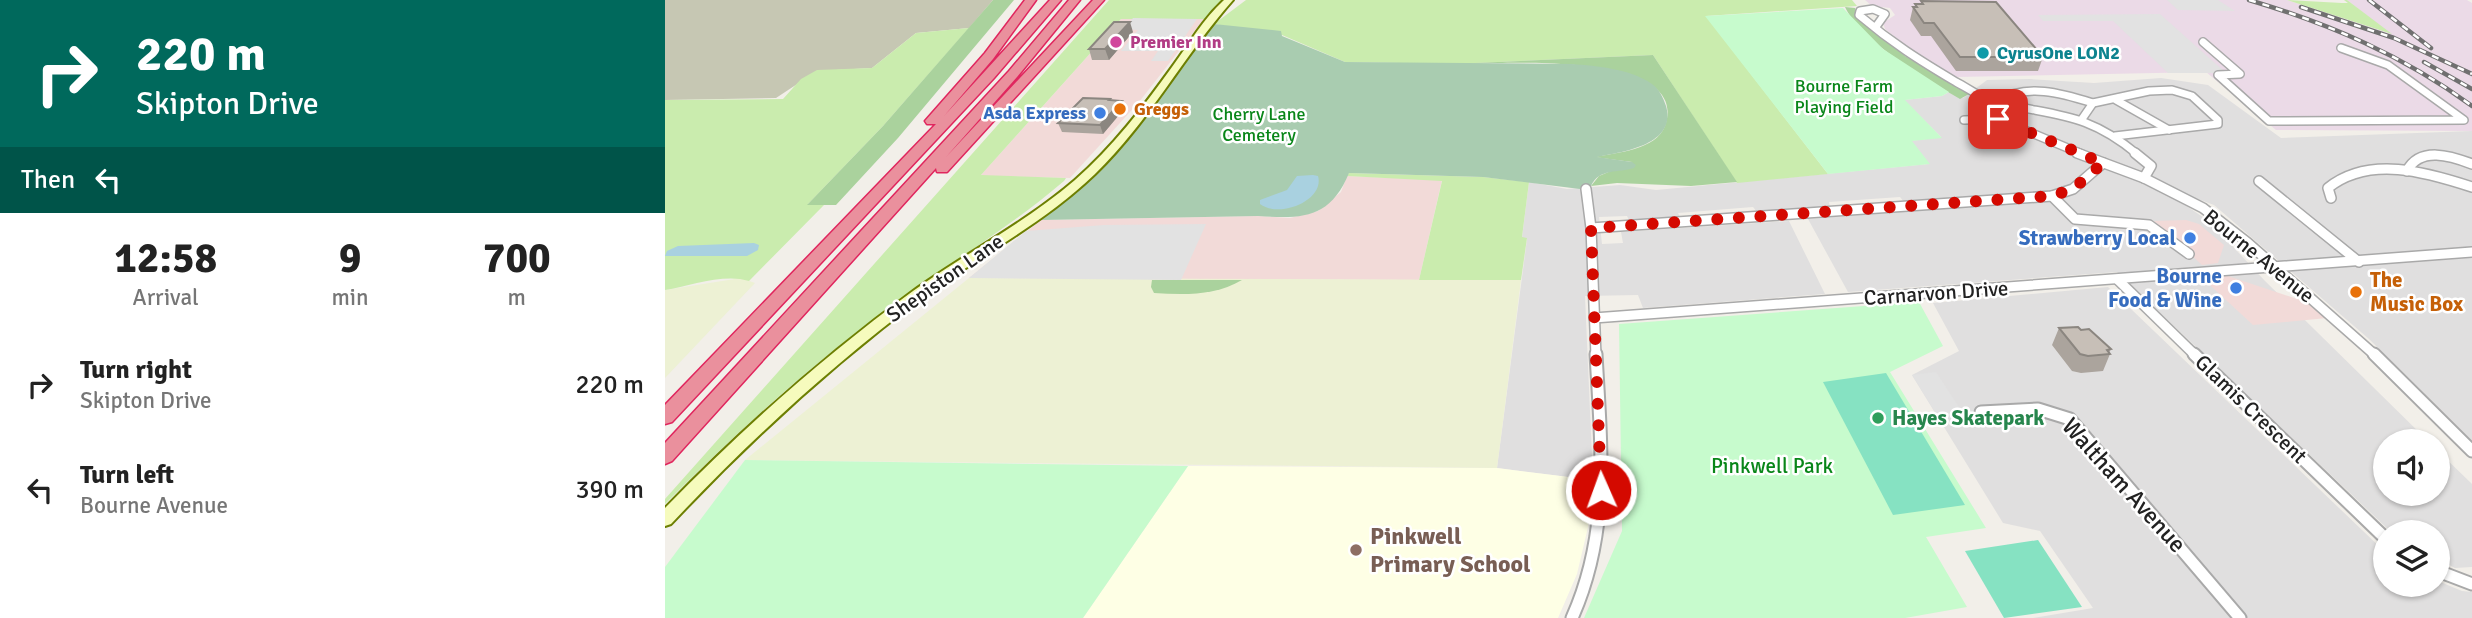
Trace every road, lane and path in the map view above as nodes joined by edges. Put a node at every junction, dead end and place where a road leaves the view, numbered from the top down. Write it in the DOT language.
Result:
graph roads {
  1 [pos="1031,0"];
  2 [pos="1056,0"];
  3 [pos="1075,0"];
  4 [pos="1099,0"];
  5 [pos="1229,0"];
  6 [pos="1240,0"];
  7 [pos="1861,14"];
  8 [pos="1879,19"];
  9 [pos="1208,23"];
  10 [pos="1875,28"];
  11 [pos="2203,42"];
  12 [pos="2341,48"];
  13 [pos="2116,100"];
  14 [pos="1997,101"];
  15 [pos="2093,103"];
  16 [pos="1964,120"];
  17 [pos="2085,120"];
  18 [pos="2169,130"];
  19 [pos="2115,136"];
  20 [pos="2103,163"];
  21 [pos="2472,164"];
  22 [pos="2407,171"];
  23 [pos="2144,178"];
  24 [pos="2259,181"];
  25 [pos="2472,187"];
  26 [pos="1586,189"];
  27 [pos="2052,196"];
  28 [pos="2331,198"];
  29 [pos="862,209"];
  30 [pos="1591,228"];
  31 [pos="851,251"];
  32 [pos="2472,252"];
  33 [pos="2189,254"];
  34 [pos="2359,262"];
  35 [pos="2277,268"];
  36 [pos="2118,280"];
  37 [pos="1594,318"];
  38 [pos="1981,412"];
  39 [pos="665,417"];
  40 [pos="2472,451"];
  41 [pos="665,456"];
  42 [pos="665,519"];
  43 [pos="2373,526"];
  44 [pos="2450,576"];
  45 [pos="2472,584"];
  46 [pos="1572,618"];
  47 [pos="2240,618"];
  1 -- 29 [label="highway"];
  2 -- 29 [label="highway"];
  3 -- 31 [label="highway"];
  4 -- 31 [label="highway"];
  5 -- 9 [label="street, Shepiston Lane"];
  6 -- 9 [label="street, Shepiston Lane"];
  7 -- 8 [label="street"];
  7 -- 8 [label="street"];
  7 -- 10 [label="street"];
  8 -- 10 [label="street"];
  9 -- 42 [label="street, Shepiston Lane"];
  10 -- 14 [label="street"];
  11 -- 12 [label="street"];
  13 -- 15 [label="street"];
  13 -- 18 [label="street"];
  13 -- 18 [label="street"];
  14 -- 15 [label="street"];
  14 -- 17 [label="street"];
  15 -- 17 [label="street"];
  16 -- 20 [label="street, Bourne Avenue"];
  17 -- 19 [label="street"];
  18 -- 19 [label="street"];
  19 -- 23 [label="street"];
  20 -- 23 [label="street, Bourne Avenue"];
  20 -- 27 [label="street"];
  21 -- 22 [label="street"];
  22 -- 25 [label="street"];
  22 -- 28 [label="street"];
  23 -- 35 [label="street, Bourne Avenue"];
  24 -- 34 [label="street"];
  26 -- 30 [label="street"];
  27 -- 30 [label="street"];
  27 -- 33 [label="street"];
  29 -- 39 [label="highway"];
  30 -- 37 [label="street"];
  31 -- 41 [label="highway"];
  32 -- 34 [label="street, Carnarvon Drive"];
  34 -- 35 [label="street, Carnarvon Drive"];
  35 -- 36 [label="street, Carnarvon Drive"];
  35 -- 40 [label="street, Bourne Avenue"];
  36 -- 37 [label="street, Carnarvon Drive"];
  36 -- 43 [label="street, Glamis Crescent"];
  37 -- 46 [label="street"];
  38 -- 47 [label="street, Waltham Avenue"];
  44 -- 45 [label="street"];
}
